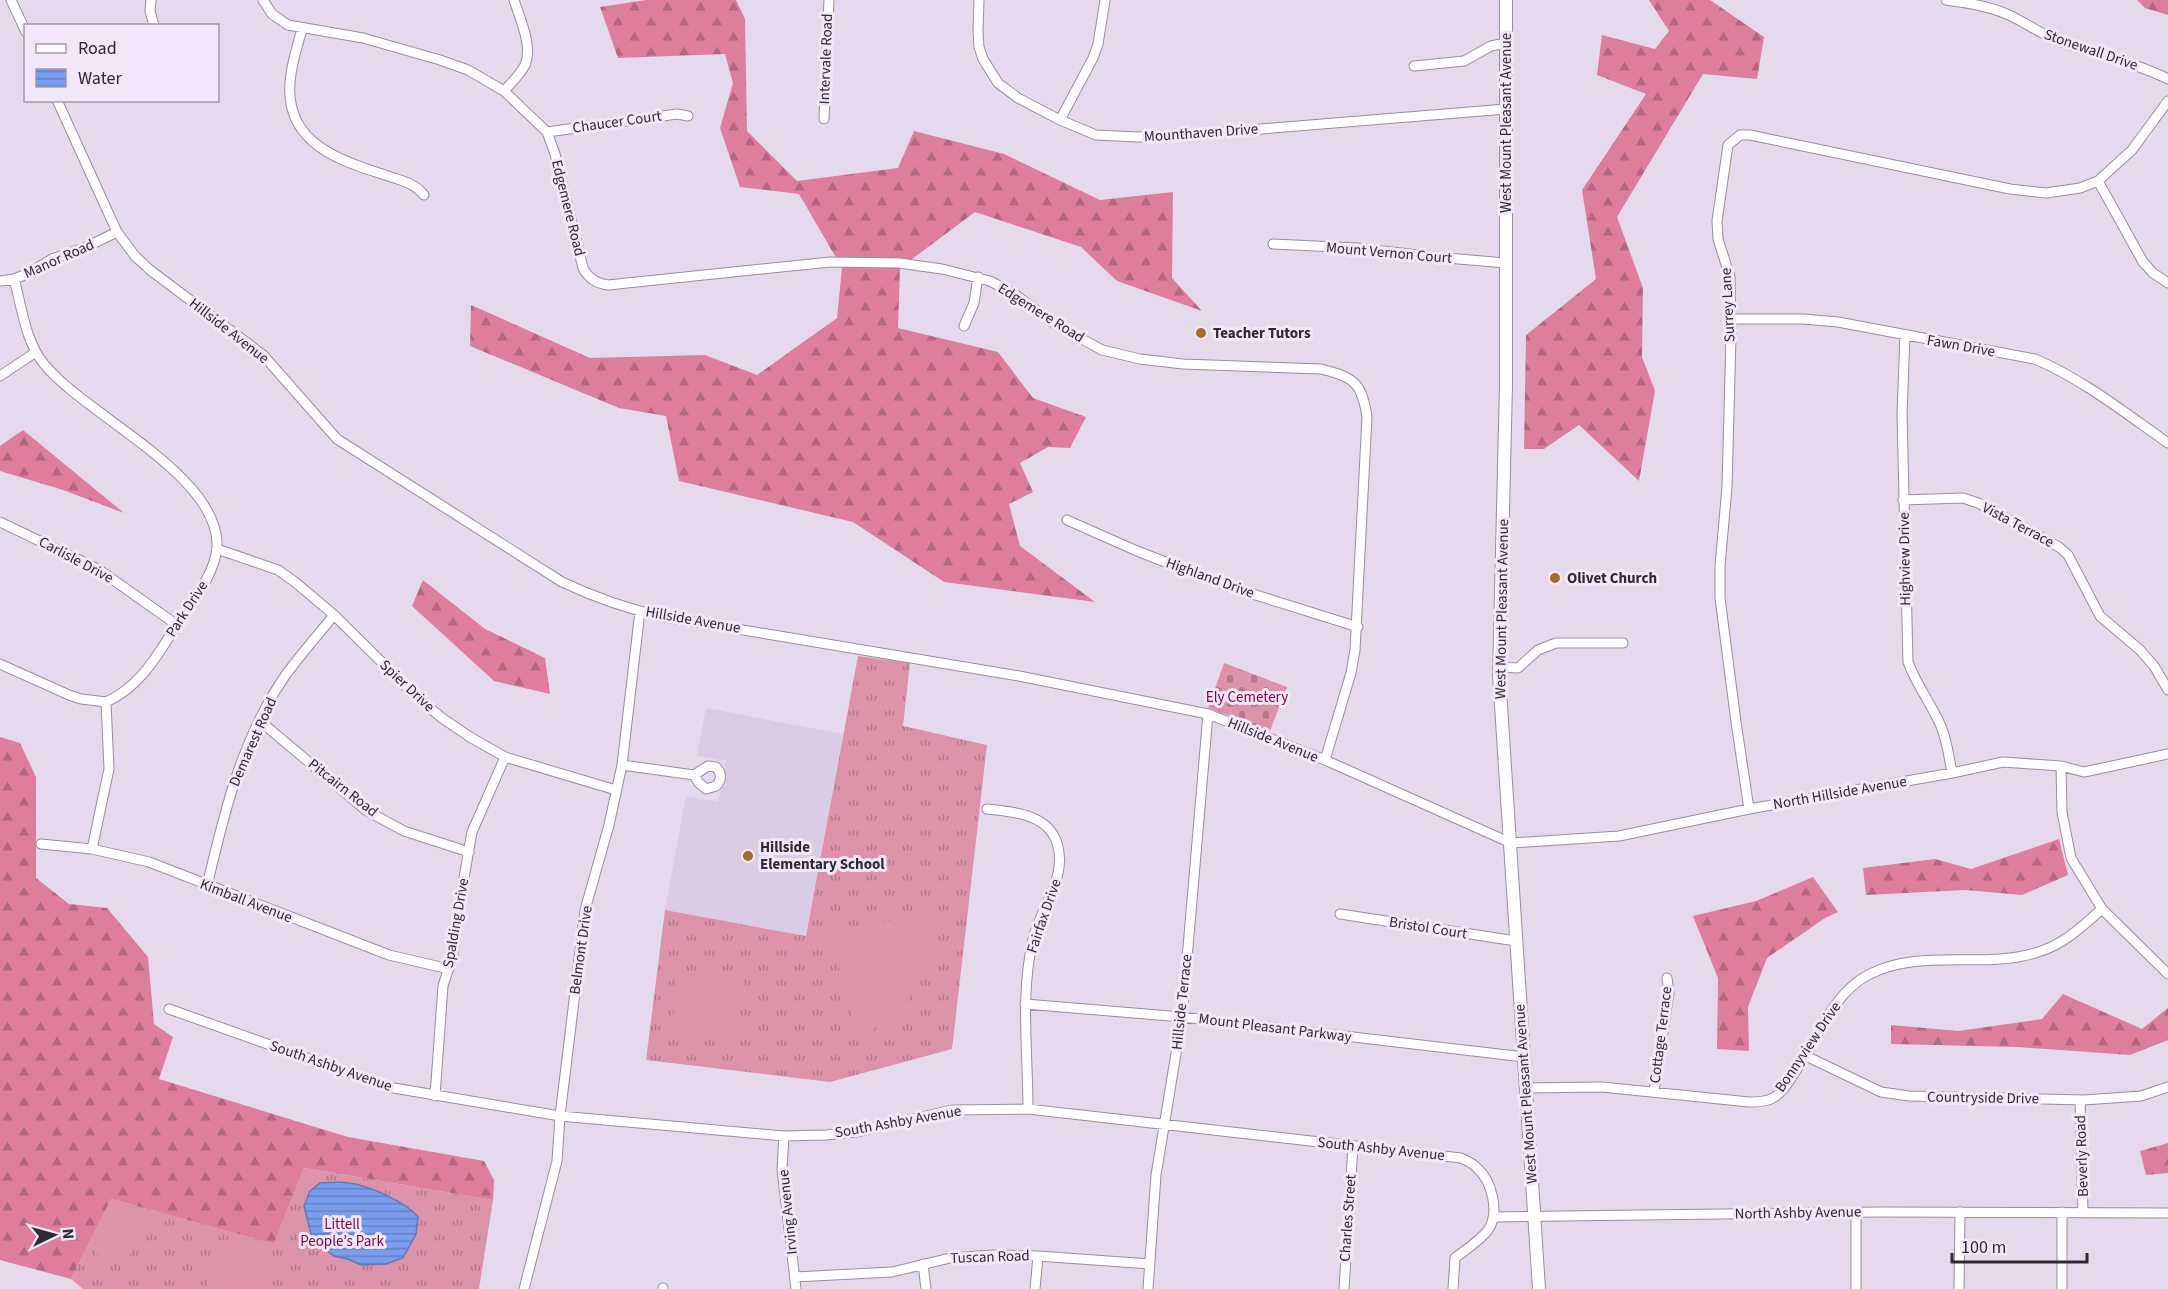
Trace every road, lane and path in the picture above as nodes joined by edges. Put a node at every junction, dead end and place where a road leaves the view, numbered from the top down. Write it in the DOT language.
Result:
graph roads {
  1 [pos="11,0"];
  2 [pos="151,0"];
  3 [pos="263,0"];
  4 [pos="514,0"];
  5 [pos="829,0"];
  6 [pos="979,0"];
  7 [pos="1105,0"];
  8 [pos="1506,0"];
  9 [pos="1946,0"];
  10 [pos="153,24"];
  11 [pos="24,28"];
  12 [pos="302,29"];
  13 [pos="1506,43"];
  14 [pos="1414,66"];
  15 [pos="2168,79"];
  16 [pos="504,91"];
  17 [pos="2168,101"];
  18 [pos="58,102"];
  19 [pos="1506,109"];
  20 [pos="688,116"];
  21 [pos="824,119"];
  22 [pos="1060,120"];
  23 [pos="547,132"];
  24 [pos="2098,181"];
  25 [pos="424,195"];
  26 [pos="117,232"];
  27 [pos="1273,244"];
  28 [pos="1506,262"];
  29 [pos="978,277"];
  30 [pos="14,279"];
  31 [pos="0,281"];
  32 [pos="2168,283"];
  33 [pos="1731,319"];
  34 [pos="964,326"];
  35 [pos="1905,335"];
  36 [pos="36,352"];
  37 [pos="0,375"];
  38 [pos="2168,444"];
  39 [pos="1904,500"];
  40 [pos="1067,520"];
  41 [pos="0,522"];
  42 [pos="217,549"];
  43 [pos="640,611"];
  44 [pos="334,615"];
  45 [pos="177,625"];
  46 [pos="1358,627"];
  47 [pos="1623,643"];
  48 [pos="0,664"];
  49 [pos="1499,668"];
  50 [pos="2168,690"];
  51 [pos="106,702"];
  52 [pos="1208,714"];
  53 [pos="260,721"];
  54 [pos="2168,754"];
  55 [pos="505,757"];
  56 [pos="1325,760"];
  57 [pos="622,765"];
  58 [pos="2061,766"];
  59 [pos="1952,773"];
  60 [pos="694,775"];
  61 [pos="616,790"];
  62 [pos="987,809"];
  63 [pos="1749,809"];
  64 [pos="1511,843"];
  65 [pos="41,844"];
  66 [pos="92,849"];
  67 [pos="469,852"];
  68 [pos="207,886"];
  69 [pos="2102,909"];
  70 [pos="1340,914"];
  71 [pos="1516,942"];
  72 [pos="449,969"];
  73 [pos="2168,974"];
  74 [pos="1667,978"];
  75 [pos="1025,1004"];
  76 [pos="170,1009"];
  77 [pos="1182,1017"];
  78 [pos="1806,1056"];
  79 [pos="1524,1057"];
  80 [pos="2168,1087"];
  81 [pos="1526,1088"];
  82 [pos="1654,1091"];
  83 [pos="435,1096"];
  84 [pos="2080,1100"];
  85 [pos="1028,1109"];
  86 [pos="560,1116"];
  87 [pos="1164,1125"];
  88 [pos="784,1136"];
  89 [pos="1353,1146"];
  90 [pos="1960,1212"];
  91 [pos="2062,1212"];
  92 [pos="2083,1212"];
  93 [pos="1856,1213"];
  94 [pos="2168,1213"];
  95 [pos="1534,1216"];
  96 [pos="1493,1217"];
  97 [pos="1038,1256"];
  98 [pos="923,1264"];
  99 [pos="1150,1264"];
  100 [pos="795,1277"];
  101 [pos="524,1289"];
  102 [pos="796,1289"];
  103 [pos="926,1289"];
  104 [pos="1035,1289"];
  105 [pos="1148,1289"];
  106 [pos="1344,1289"];
  107 [pos="1453,1289"];
  108 [pos="1539,1289"];
  109 [pos="1856,1289"];
  110 [pos="1959,1289"];
  111 [pos="2062,1289"];
  1 -- 11 [label="street"];
  2 -- 10 [label="street"];
  3 -- 12 [label="street, Edgemere Road"];
  4 -- 16 [label="street"];
  5 -- 21 [label="street, Intervale Road"];
  6 -- 22 [label="street, Mounthaven Drive"];
  7 -- 22 [label="street"];
  8 -- 13 [label="main road, West Mount Pleasant Avenue"];
  9 -- 15 [label="street, Stonewall Drive"];
  12 -- 16 [label="street, Edgemere Road"];
  12 -- 25 [label="street"];
  13 -- 14 [label="street"];
  13 -- 19 [label="main road, West Mount Pleasant Avenue"];
  16 -- 23 [label="street, Edgemere Road"];
  17 -- 24 [label="street, Surrey Lane"];
  18 -- 26 [label="street, Hillside Avenue"];
  19 -- 22 [label="street, Mounthaven Drive"];
  19 -- 28 [label="main road, West Mount Pleasant Avenue"];
  20 -- 23 [label="street, Chaucer Court"];
  23 -- 29 [label="street, Edgemere Road"];
  24 -- 32 [label="street"];
  24 -- 33 [label="street, Surrey Lane"];
  26 -- 30 [label="street, Manor Road"];
  26 -- 43 [label="street, Hillside Avenue"];
  27 -- 28 [label="street, Mount Vernon Court"];
  28 -- 49 [label="main road, West Mount Pleasant Avenue"];
  29 -- 34 [label="street"];
  29 -- 46 [label="street, Edgemere Road"];
  30 -- 31 [label="street, Manor Road"];
  30 -- 36 [label="street"];
  33 -- 35 [label="street, Fawn Drive"];
  33 -- 63 [label="street, Surrey Lane"];
  35 -- 38 [label="street, Fawn Drive"];
  35 -- 39 [label="street, Highview Drive"];
  36 -- 37 [label="street"];
  36 -- 42 [label="street"];
  39 -- 50 [label="street, Vista Terrace"];
  39 -- 59 [label="street, Highview Drive"];
  40 -- 46 [label="street, Highland Drive"];
  41 -- 45 [label="street, Carlisle Drive"];
  42 -- 44 [label="street, Spier Drive"];
  42 -- 45 [label="street, Park Drive"];
  43 -- 52 [label="street, Hillside Avenue"];
  43 -- 57 [label="street, Belmont Drive"];
  44 -- 53 [label="street, Demarest Road"];
  44 -- 55 [label="street, Spier Drive"];
  45 -- 51 [label="street, Park Drive"];
  46 -- 56 [label="street, Edgemere Road"];
  47 -- 49 [label="street"];
  48 -- 51 [label="street"];
  49 -- 64 [label="main road, West Mount Pleasant Avenue"];
  51 -- 66 [label="street"];
  52 -- 56 [label="street, Hillside Avenue"];
  52 -- 77 [label="street, Hillside Terrace"];
  53 -- 67 [label="street, Pitcairn Road"];
  53 -- 68 [label="street, Demarest Road"];
  54 -- 58 [label="street, North Hillside Avenue"];
  55 -- 61 [label="street, Spier Drive"];
  55 -- 67 [label="street, Spalding Drive"];
  56 -- 64 [label="street, Hillside Avenue"];
  57 -- 60 [label="street"];
  57 -- 61 [label="street, Belmont Drive"];
  58 -- 59 [label="street, North Hillside Avenue"];
  58 -- 69 [label="street"];
  59 -- 63 [label="street, North Hillside Avenue"];
  61 -- 86 [label="street, Belmont Drive"];
  62 -- 75 [label="street, Fairfax Drive"];
  63 -- 64 [label="street, North Hillside Avenue"];
  64 -- 71 [label="main road, West Mount Pleasant Avenue"];
  65 -- 66 [label="street, Kimball Avenue"];
  66 -- 68 [label="street, Kimball Avenue"];
  67 -- 72 [label="street, Spalding Drive"];
  68 -- 72 [label="street, Kimball Avenue"];
  69 -- 73 [label="street"];
  69 -- 78 [label="street, Bonnyview Drive"];
  70 -- 71 [label="street, Bristol Court"];
  71 -- 79 [label="main road, West Mount Pleasant Avenue"];
  72 -- 83 [label="street, Spalding Drive"];
  74 -- 82 [label="street, Cottage Terrace"];
  75 -- 77 [label="street, Mount Pleasant Parkway"];
  75 -- 85 [label="street, Fairfax Drive"];
  76 -- 83 [label="street, South Ashby Avenue"];
  77 -- 79 [label="street, Mount Pleasant Parkway"];
  77 -- 87 [label="street, Hillside Terrace"];
  78 -- 82 [label="street, Bonnyview Drive"];
  78 -- 84 [label="street, Countryside Drive"];
  79 -- 81 [label="main road, West Mount Pleasant Avenue"];
  80 -- 84 [label="street, Countryside Drive"];
  81 -- 82 [label="street, Bonnyview Drive"];
  81 -- 95 [label="main road, West Mount Pleasant Avenue"];
  83 -- 86 [label="street, South Ashby Avenue"];
  84 -- 92 [label="street, Beverly Road"];
  85 -- 87 [label="street, South Ashby Avenue"];
  85 -- 88 [label="street, South Ashby Avenue"];
  86 -- 88 [label="street, South Ashby Avenue"];
  86 -- 101 [label="street, Belmont Drive"];
  87 -- 89 [label="street, South Ashby Avenue"];
  87 -- 99 [label="street, Hillside Terrace"];
  88 -- 100 [label="street, Irving Avenue"];
  89 -- 96 [label="street, South Ashby Avenue"];
  89 -- 106 [label="street, Charles Street"];
  90 -- 91 [label="street, North Ashby Avenue"];
  90 -- 93 [label="street, North Ashby Avenue"];
  90 -- 110 [label="street"];
  91 -- 92 [label="street, North Ashby Avenue"];
  91 -- 111 [label="street, Beverly Road"];
  92 -- 94 [label="street"];
  93 -- 95 [label="street, North Ashby Avenue"];
  93 -- 109 [label="street"];
  95 -- 96 [label="street, North Ashby Avenue"];
  95 -- 108 [label="main road, West Mount Pleasant Avenue"];
  96 -- 107 [label="street"];
  97 -- 98 [label="street, Tuscan Road"];
  97 -- 99 [label="street, Tuscan Road"];
  97 -- 104 [label="street"];
  98 -- 100 [label="street, Tuscan Road"];
  98 -- 103 [label="street"];
  99 -- 105 [label="street, Hillside Terrace"];
  100 -- 102 [label="street, Irving Avenue"];
}
